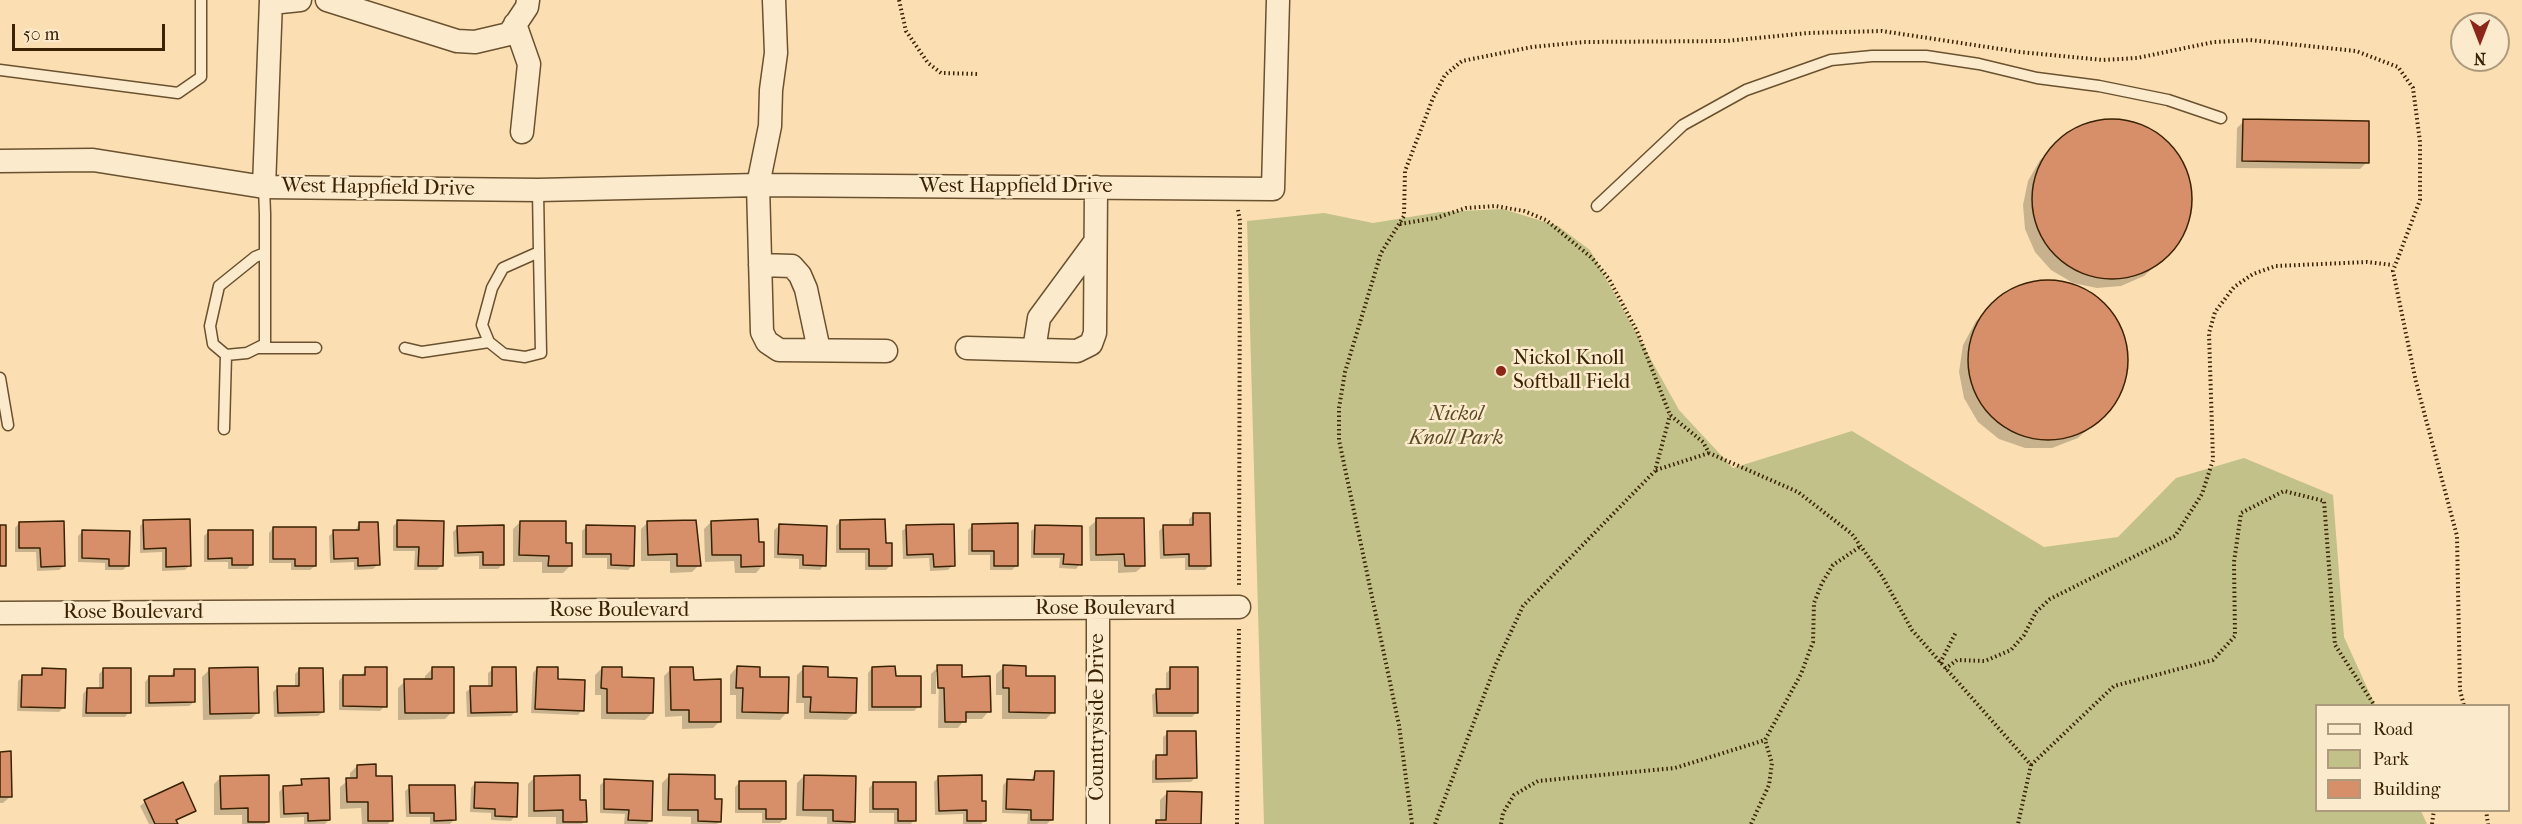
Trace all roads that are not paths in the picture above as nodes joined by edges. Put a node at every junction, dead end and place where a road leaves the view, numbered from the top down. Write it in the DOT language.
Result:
graph roads {
  1 [pos="201,0"];
  2 [pos="300,0"];
  3 [pos="528,0"];
  4 [pos="774,0"];
  5 [pos="1278,0"];
  6 [pos="271,2"];
  7 [pos="339,2"];
  8 [pos="515,24"];
  9 [pos="0,70"];
  10 [pos="2221,118"];
  11 [pos="522,132"];
  12 [pos="0,160"];
  13 [pos="758,185"];
  14 [pos="264,187"];
  15 [pos="1096,187"];
  16 [pos="538,190"];
  17 [pos="1597,206"];
  18 [pos="1095,242"];
  19 [pos="539,252"];
  20 [pos="265,253"];
  21 [pos="760,265"];
  22 [pos="489,342"];
  23 [pos="257,348"];
  24 [pos="316,348"];
  25 [pos="405,348"];
  26 [pos="967,348"];
  27 [pos="819,350"];
  28 [pos="1034,350"];
  29 [pos="886,351"];
  30 [pos="226,356"];
  31 [pos="0,378"];
  32 [pos="8,425"];
  33 [pos="224,429"];
  34 [pos="1239,607"];
  35 [pos="1098,609"];
  36 [pos="0,613"];
  37 [pos="1098,824"];
  1 -- 9 [label="lane"];
  2 -- 6 [label="street"];
  3 -- 8 [label="street"];
  4 -- 13 [label="street"];
  5 -- 15 [label="street, West Happfield Drive"];
  6 -- 14 [label="street"];
  7 -- 8 [label="street"];
  8 -- 11 [label="street"];
  10 -- 17 [label="lane"];
  12 -- 14 [label="street, West Happfield Drive"];
  13 -- 15 [label="street, West Happfield Drive"];
  13 -- 16 [label="street, West Happfield Drive"];
  13 -- 21 [label="street"];
  14 -- 16 [label="street, West Happfield Drive"];
  14 -- 20 [label="lane"];
  15 -- 18 [label="street"];
  16 -- 19 [label="lane"];
  18 -- 28 [label="street"];
  18 -- 28 [label="street"];
  19 -- 22 [label="lane"];
  19 -- 22 [label="lane"];
  20 -- 23 [label="lane"];
  20 -- 30 [label="lane"];
  21 -- 27 [label="street"];
  21 -- 27 [label="street"];
  22 -- 25 [label="lane"];
  23 -- 24 [label="lane"];
  23 -- 30 [label="lane"];
  26 -- 28 [label="street"];
  27 -- 29 [label="street"];
  30 -- 33 [label="lane"];
  31 -- 32 [label="lane"];
  34 -- 35 [label="street, Rose Boulevard"];
  35 -- 36 [label="street, Rose Boulevard"];
  35 -- 37 [label="street, Countryside Drive"];
}
